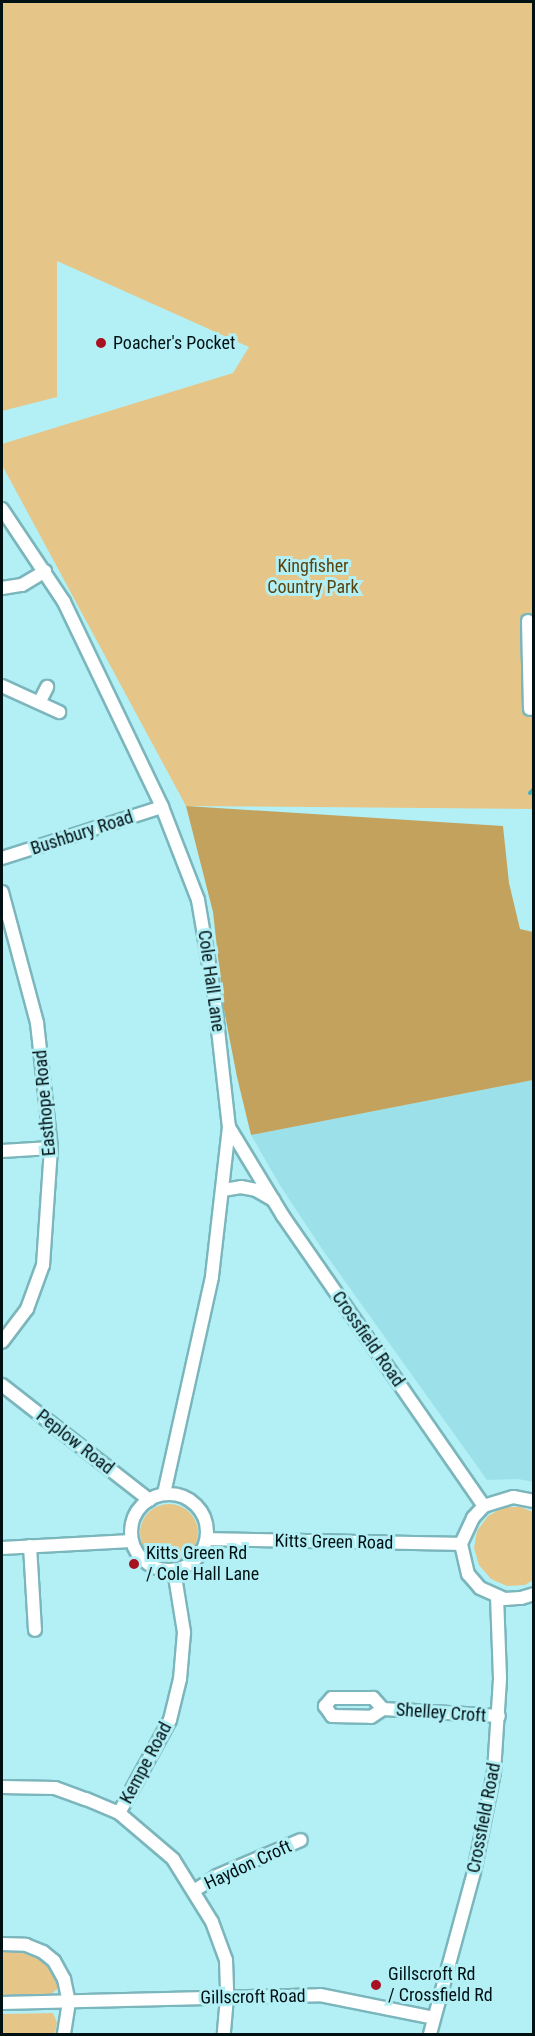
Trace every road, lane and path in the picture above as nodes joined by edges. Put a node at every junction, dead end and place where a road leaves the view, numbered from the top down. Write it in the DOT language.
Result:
graph roads {
  1 [pos="2,509"];
  2 [pos="45,571"];
  3 [pos="2,588"];
  4 [pos="528,621"];
  5 [pos="532,664"];
  6 [pos="2,686"];
  7 [pos="46,687"];
  8 [pos="40,701"];
  9 [pos="530,709"];
  10 [pos="59,712"];
  11 [pos="162,807"];
  12 [pos="2,858"];
  13 [pos="2,892"];
  14 [pos="229,1127"];
  15 [pos="51,1148"];
  16 [pos="2,1151"];
  17 [pos="223,1190"];
  18 [pos="274,1201"];
  19 [pos="2,1342"];
  20 [pos="2,1385"];
  21 [pos="164,1494"];
  22 [pos="149,1500"];
  23 [pos="534,1501"];
  24 [pos="484,1506"];
  25 [pos="207,1539"];
  26 [pos="131,1542"];
  27 [pos="461,1544"];
  28 [pos="30,1546"];
  29 [pos="2,1548"];
  30 [pos="174,1570"];
  31 [pos="534,1594"];
  32 [pos="496,1596"];
  33 [pos="35,1630"];
  34 [pos="383,1709"];
  35 [pos="499,1716"];
  36 [pos="2,1787"];
  37 [pos="119,1813"];
  38 [pos="301,1840"];
  39 [pos="195,1890"];
  40 [pos="2,1944"];
  41 [pos="228,1997"];
  42 [pos="69,2002"];
  43 [pos="2,2003"];
  44 [pos="434,2018"];
  45 [pos="64,2034"];
  46 [pos="224,2034"];
  47 [pos="430,2034"];
  1 -- 2 [label="street, Cole Hall Lane"];
  2 -- 3 [label="street"];
  2 -- 11 [label="street, Cole Hall Lane"];
  4 -- 5 [label="street"];
  5 -- 9 [label="street"];
  6 -- 8 [label="street"];
  7 -- 8 [label="street"];
  8 -- 10 [label="street"];
  11 -- 12 [label="street, Bushbury Road"];
  11 -- 14 [label="street, Cole Hall Lane"];
  13 -- 15 [label="street, Easthope Road"];
  14 -- 17 [label="street, Cole Hall Lane"];
  14 -- 18 [label="street, Crossfield Road"];
  15 -- 16 [label="street"];
  15 -- 19 [label="street, Easthope Road"];
  17 -- 18 [label="street, Crossfield Road"];
  17 -- 21 [label="street, Cole Hall Lane"];
  18 -- 24 [label="street, Crossfield Road"];
  20 -- 22 [label="street, Peplow Road"];
  21 -- 22 [label="street"];
  21 -- 25 [label="street"];
  22 -- 26 [label="street"];
  23 -- 24 [label="street"];
  24 -- 27 [label="street"];
  25 -- 27 [label="street, Kitts Green Road"];
  25 -- 30 [label="street"];
  26 -- 28 [label="street"];
  26 -- 30 [label="street"];
  27 -- 32 [label="street"];
  28 -- 29 [label="street"];
  28 -- 33 [label="street"];
  30 -- 37 [label="street, Kempe Road"];
  31 -- 32 [label="street"];
  32 -- 35 [label="street, Crossfield Road"];
  34 -- 35 [label="street, Shelley Croft"];
  35 -- 44 [label="street, Crossfield Road"];
  36 -- 37 [label="street"];
  37 -- 39 [label="street"];
  38 -- 39 [label="street, Haydon Croft"];
  39 -- 41 [label="street"];
  40 -- 42 [label="street"];
  41 -- 42 [label="street, Gillscroft Road"];
  41 -- 44 [label="street, Gillscroft Road"];
  41 -- 46 [label="street"];
  42 -- 43 [label="street, Gillscroft Road"];
  42 -- 45 [label="street"];
  44 -- 47 [label="street, Crossfield Road"];
}
